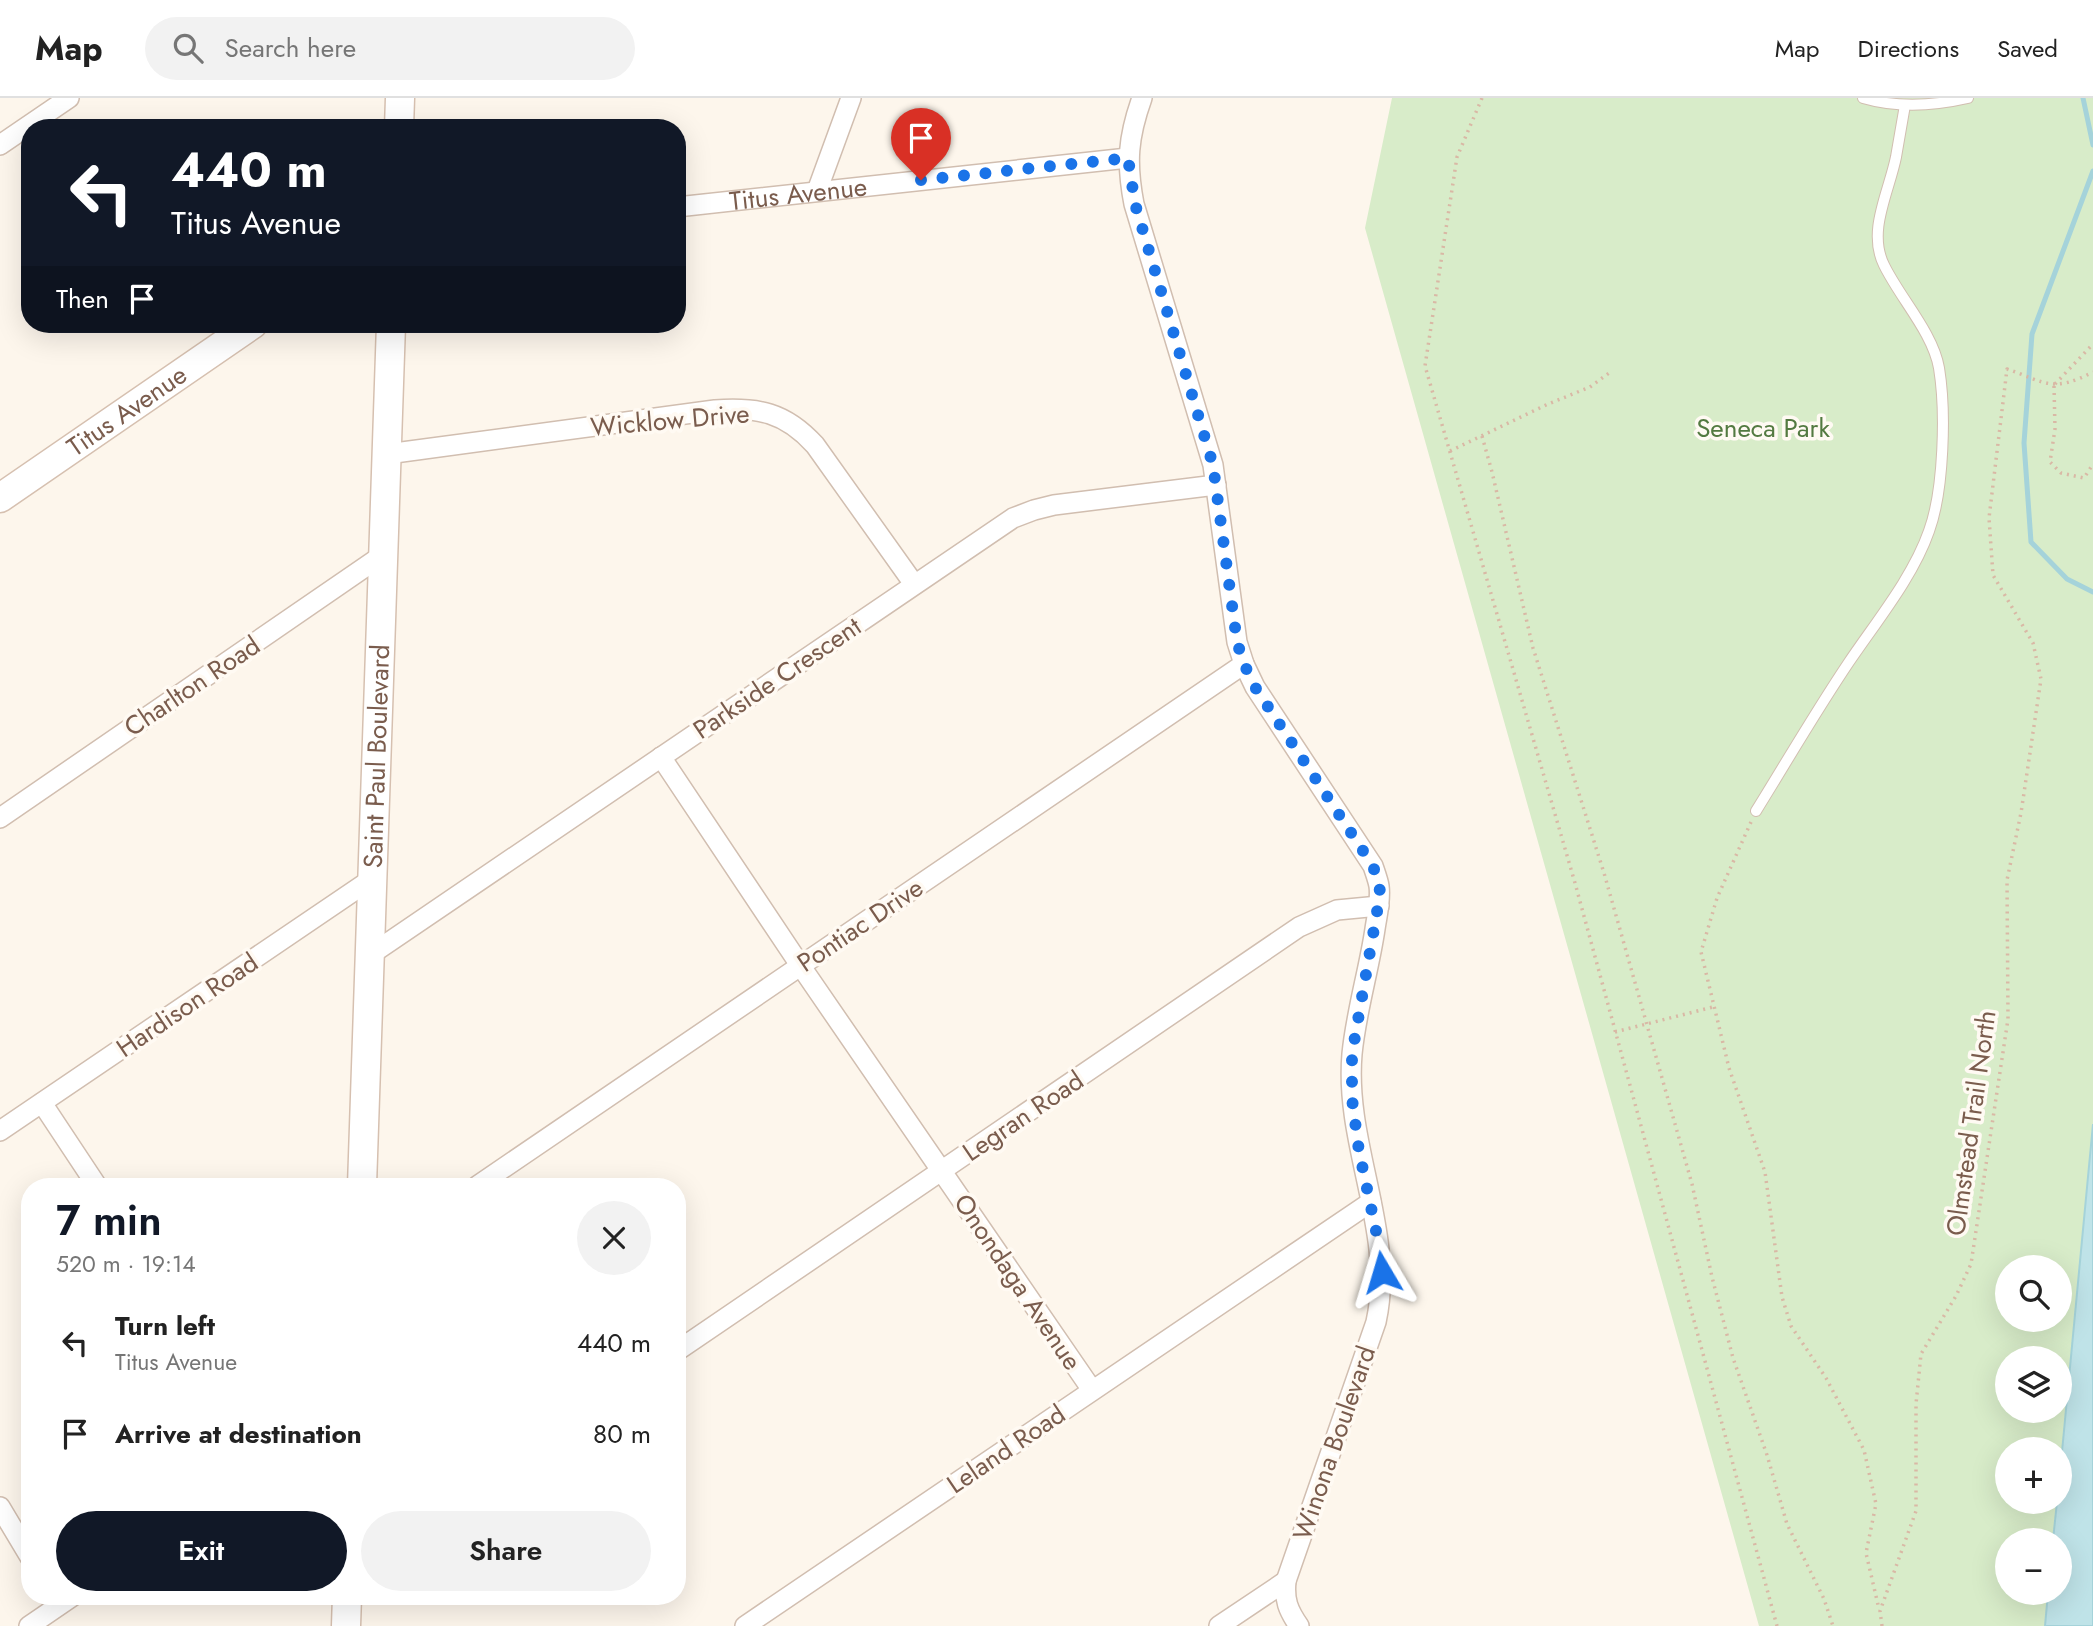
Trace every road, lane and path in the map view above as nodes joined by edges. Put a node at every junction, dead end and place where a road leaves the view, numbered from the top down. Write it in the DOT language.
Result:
graph roads {
  1 [pos="69,98"];
  2 [pos="400,98"];
  3 [pos="851,98"];
  4 [pos="1142,98"];
  5 [pos="1482,98"];
  6 [pos="1863,98"];
  7 [pos="1968,98"];
  8 [pos="1905,105"];
  9 [pos="38,119"];
  10 [pos="399,119"];
  11 [pos="21,131"];
  12 [pos="0,145"];
  13 [pos="1128,158"];
  14 [pos="817,191"];
  15 [pos="686,206"];
  16 [pos="240,333"];
  17 [pos="391,333"];
  18 [pos="2093,344"];
  19 [pos="2093,372"];
  20 [pos="1609,373"];
  21 [pos="2054,386"];
  22 [pos="1482,436"];
  23 [pos="1450,452"];
  24 [pos="387,454"];
  25 [pos="2093,464"];
  26 [pos="1216,485"];
  27 [pos="0,498"];
  28 [pos="384,554"];
  29 [pos="914,584"];
  30 [pos="1244,664"];
  31 [pos="661,757"];
  32 [pos="1756,811"];
  33 [pos="0,818"];
  34 [pos="373,878"];
  35 [pos="1378,906"];
  36 [pos="370,955"];
  37 [pos="800,965"];
  38 [pos="1713,1007"];
  39 [pos="1646,1024"];
  40 [pos="1615,1032"];
  41 [pos="42,1102"];
  42 [pos="0,1131"];
  43 [pos="942,1172"];
  44 [pos="92,1178"];
  45 [pos="362,1178"];
  46 [pos="489,1178"];
  47 [pos="1371,1202"];
  48 [pos="686,1346"];
  49 [pos="1091,1390"];
  50 [pos="0,1507"];
  51 [pos="21,1542"];
  52 [pos="1286,1581"];
  53 [pos="55,1605"];
  54 [pos="347,1605"];
  55 [pos="1880,1611"];
  56 [pos="29,1626"];
  57 [pos="346,1626"];
  58 [pos="745,1626"];
  59 [pos="1219,1626"];
  60 [pos="1299,1626"];
  61 [pos="1777,1626"];
  62 [pos="1833,1626"];
  63 [pos="1882,1626"];
  1 -- 9 [label="street"];
  2 -- 10 [label="main road"];
  3 -- 14 [label="street"];
  4 -- 13 [label="street, Winona Boulevard"];
  5 -- 23 [label="path"];
  6 -- 8 [label="lane"];
  7 -- 8 [label="lane"];
  8 -- 32 [label="lane"];
  11 -- 12 [label="street"];
  13 -- 14 [label="street, Titus Avenue"];
  13 -- 26 [label="street, Winona Boulevard"];
  14 -- 15 [label="street, Titus Avenue"];
  16 -- 27 [label="main road, Titus Avenue"];
  17 -- 24 [label="main road, Saint Paul Boulevard"];
  18 -- 21 [label="path"];
  19 -- 21 [label="path"];
  20 -- 22 [label="path"];
  21 -- 25 [label="path"];
  21 -- 55 [label="path, Olmstead Trail North"];
  22 -- 23 [label="path"];
  22 -- 39 [label="path"];
  23 -- 40 [label="path"];
  24 -- 28 [label="main road, Saint Paul Boulevard"];
  24 -- 29 [label="street, Wicklow Drive"];
  26 -- 29 [label="street, Parkside Crescent"];
  26 -- 30 [label="street, Winona Boulevard"];
  28 -- 33 [label="street, Charlton Road"];
  28 -- 34 [label="main road, Saint Paul Boulevard"];
  29 -- 31 [label="street, Parkside Crescent"];
  30 -- 35 [label="street, Winona Boulevard"];
  30 -- 37 [label="street, Pontiac Drive"];
  31 -- 36 [label="street, Parkside Crescent"];
  31 -- 37 [label="street, Onondaga Avenue"];
  32 -- 38 [label="path"];
  34 -- 36 [label="main road, Saint Paul Boulevard"];
  34 -- 41 [label="street, Hardison Road"];
  35 -- 43 [label="street, Legran Road"];
  35 -- 47 [label="street, Winona Boulevard"];
  36 -- 45 [label="main road, Saint Paul Boulevard"];
  37 -- 43 [label="street, Onondaga Avenue"];
  37 -- 46 [label="street, Pontiac Drive"];
  38 -- 39 [label="path"];
  38 -- 55 [label="path"];
  39 -- 40 [label="path"];
  39 -- 62 [label="path"];
  40 -- 61 [label="path"];
  41 -- 42 [label="street, Hardison Road"];
  41 -- 44 [label="street"];
  43 -- 48 [label="street, Legran Road"];
  43 -- 49 [label="street, Onondaga Avenue"];
  47 -- 49 [label="street, Leland Road"];
  47 -- 52 [label="street, Winona Boulevard"];
  49 -- 58 [label="street, Leland Road"];
  50 -- 51 [label="street"];
  52 -- 59 [label="street"];
  52 -- 60 [label="street, Winona Boulevard"];
  53 -- 56 [label="street"];
  54 -- 57 [label="main road"];
  55 -- 63 [label="path, Olmstead Trail North"];
}
